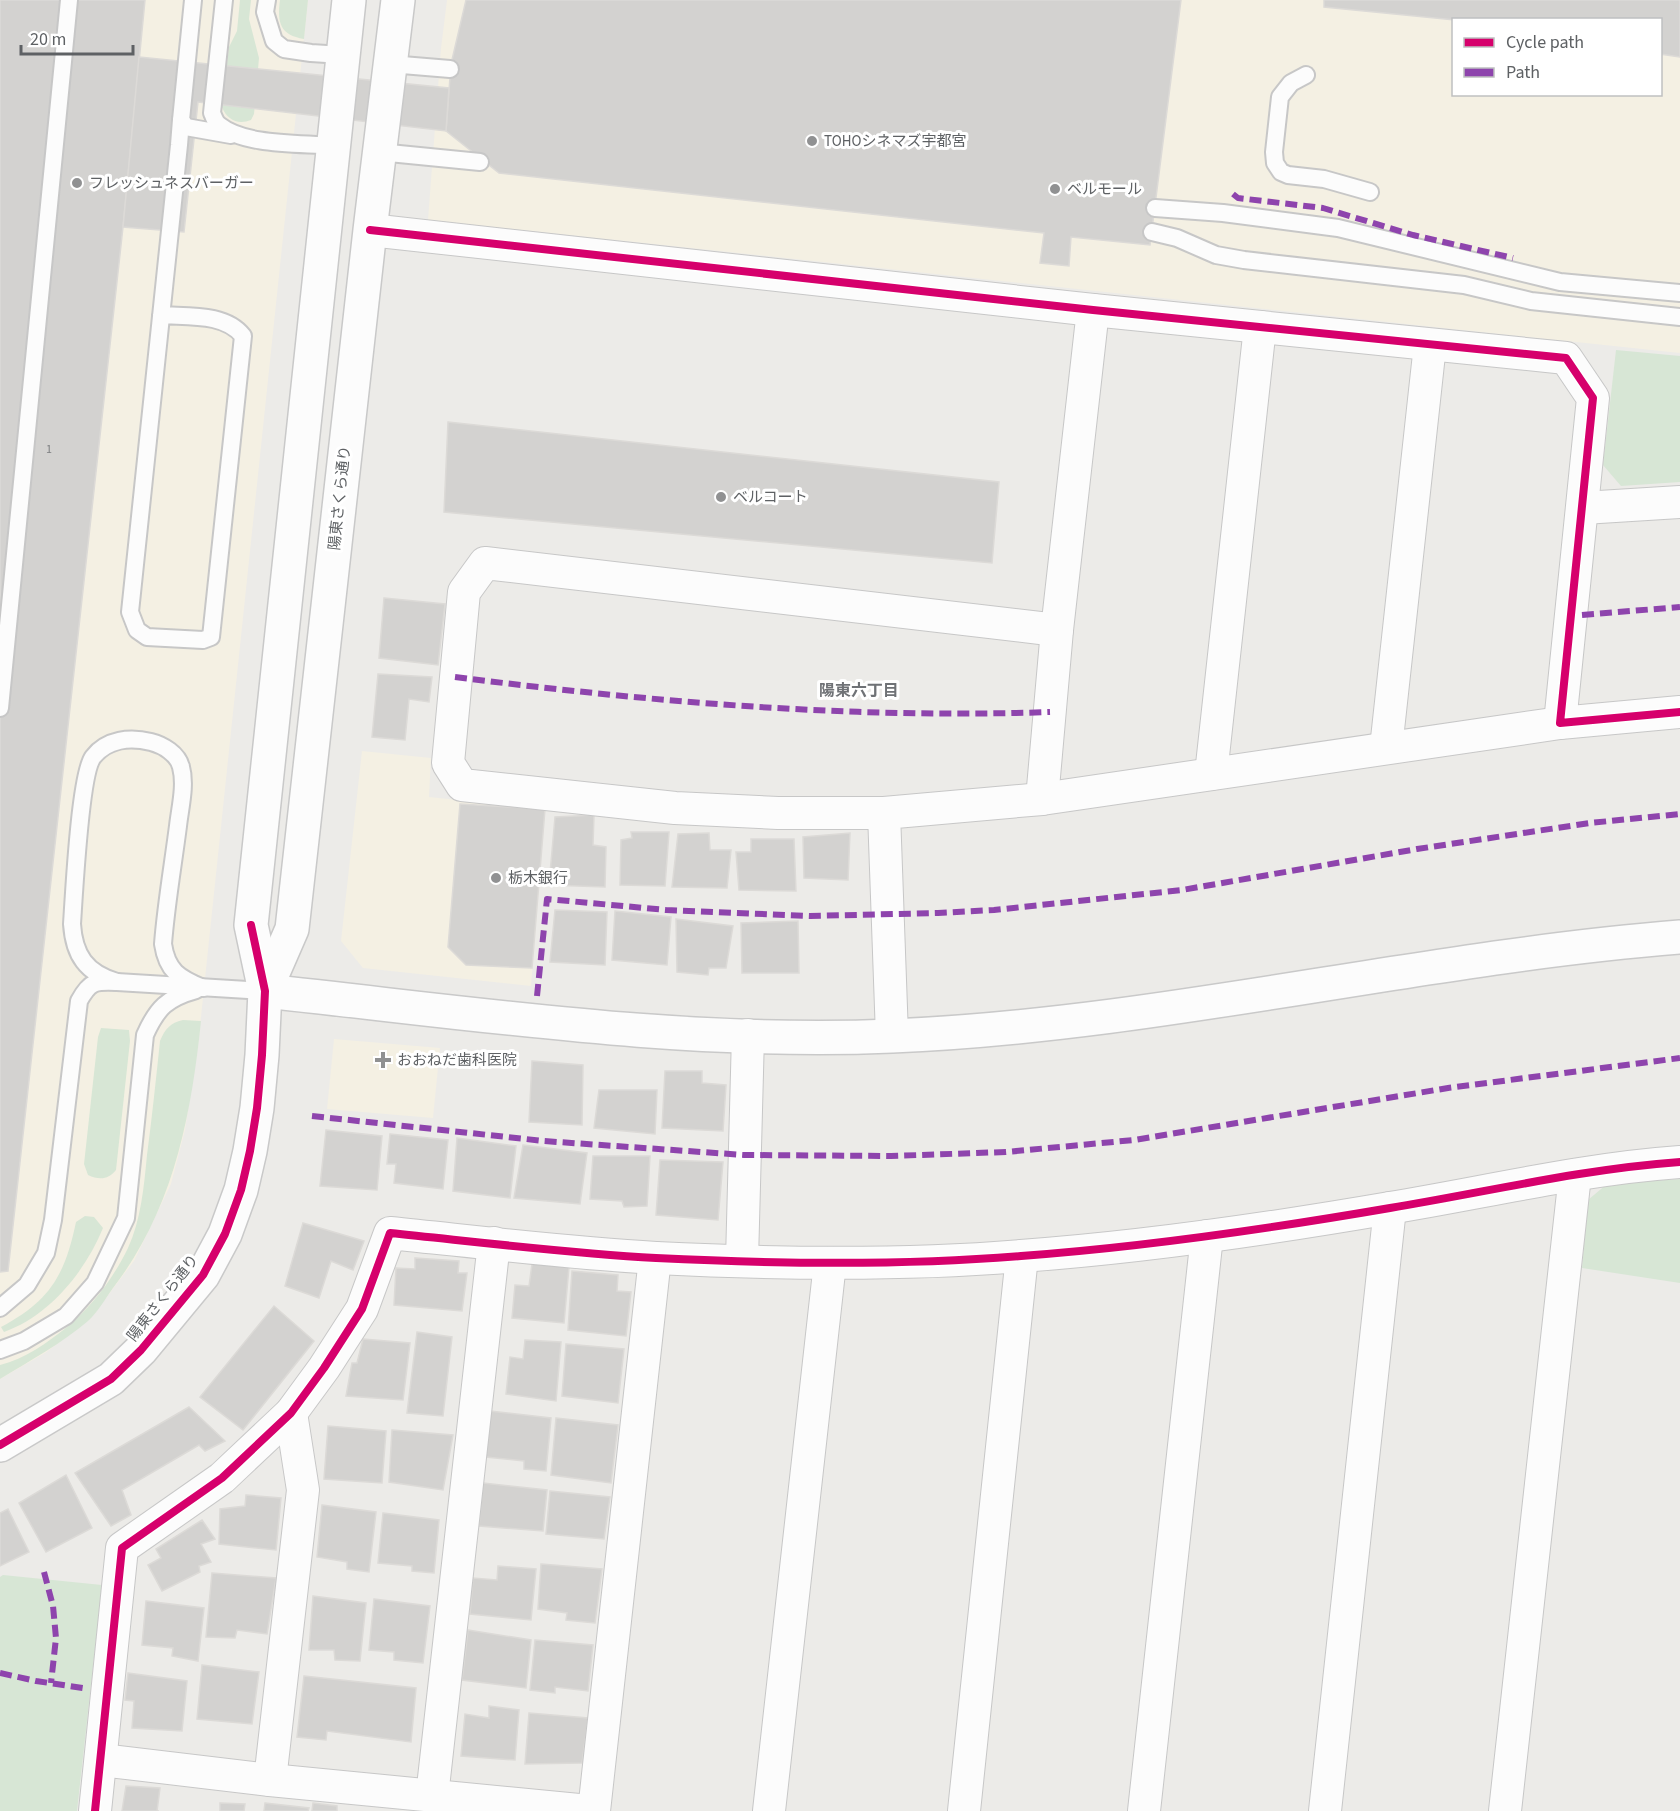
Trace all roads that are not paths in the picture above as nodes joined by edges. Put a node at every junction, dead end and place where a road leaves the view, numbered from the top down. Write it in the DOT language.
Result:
graph roads {
  1 [pos="69,0"];
  2 [pos="193,0"];
  3 [pos="224,0"];
  4 [pos="267,0"];
  5 [pos="348,0"];
  6 [pos="398,0"];
  7 [pos="342,55"];
  8 [pos="390,64"];
  9 [pos="450,69"];
  10 [pos="1305,75"];
  11 [pos="188,124"];
  12 [pos="255,139"];
  13 [pos="332,146"];
  14 [pos="379,152"];
  15 [pos="480,162"];
  16 [pos="1370,192"];
  17 [pos="1155,208"];
  18 [pos="370,230"];
  19 [pos="1152,232"];
  20 [pos="1680,293"];
  21 [pos="1093,310"];
  22 [pos="161,315"];
  23 [pos="1680,317"];
  24 [pos="1260,327"];
  25 [pos="1430,345"];
  26 [pos="1680,502"];
  27 [pos="1583,508"];
  28 [pos="1058,630"];
  29 [pos="0,708"];
  30 [pos="1680,712"];
  31 [pos="1560,723"];
  32 [pos="1386,748"];
  33 [pos="1211,774"];
  34 [pos="1042,799"];
  35 [pos="884,813"];
  36 [pos="1680,938"];
  37 [pos="117,981"];
  38 [pos="203,988"];
  39 [pos="265,992"];
  40 [pos="748,1035"];
  41 [pos="892,1036"];
  42 [pos="1680,1162"];
  43 [pos="1575,1175"];
  44 [pos="1390,1208"];
  45 [pos="1207,1236"];
  46 [pos="494,1243"];
  47 [pos="1022,1257"];
  48 [pos="655,1258"];
  49 [pos="742,1260"];
  50 [pos="830,1263"];
  51 [pos="0,1308"];
  52 [pos="0,1350"];
  53 [pos="291,1413"];
  54 [pos="0,1444"];
  55 [pos="101,1760"];
  56 [pos="270,1780"];
  57 [pos="432,1796"];
  58 [pos="95,1811"];
  59 [pos="591,1811"];
  60 [pos="769,1811"];
  61 [pos="964,1811"];
  62 [pos="1144,1811"];
  63 [pos="1325,1811"];
  64 [pos="1505,1811"];
  1 -- 29 [label="lane"];
  2 -- 11 [label="lane"];
  3 -- 12 [label="lane"];
  4 -- 7 [label="lane"];
  5 -- 7 [label="street, 陽東さくら通り"];
  6 -- 8 [label="street, 陽東さくら通り"];
  7 -- 13 [label="street, 陽東さくら通り"];
  8 -- 9 [label="lane"];
  8 -- 14 [label="street, 陽東さくら通り"];
  10 -- 16 [label="lane"];
  11 -- 12 [label="lane"];
  11 -- 22 [label="lane"];
  12 -- 13 [label="lane"];
  13 -- 39 [label="street, 陽東さくら通り"];
  14 -- 15 [label="lane"];
  14 -- 18 [label="street, 陽東さくら通り"];
  17 -- 20 [label="lane"];
  18 -- 21 [label="street"];
  18 -- 39 [label="street, 陽東さくら通り"];
  19 -- 23 [label="lane"];
  21 -- 24 [label="street"];
  21 -- 28 [label="street"];
  22 -- 22 [label="lane"];
  24 -- 25 [label="street"];
  24 -- 33 [label="street"];
  25 -- 27 [label="street"];
  25 -- 32 [label="street"];
  26 -- 27 [label="street"];
  27 -- 31 [label="street"];
  28 -- 34 [label="street"];
  28 -- 35 [label="street"];
  30 -- 31 [label="street"];
  31 -- 32 [label="street"];
  32 -- 33 [label="street"];
  33 -- 34 [label="street"];
  34 -- 35 [label="street"];
  35 -- 41 [label="street"];
  36 -- 41 [label="street"];
  37 -- 38 [label="lane"];
  37 -- 38 [label="lane"];
  37 -- 51 [label="lane"];
  38 -- 39 [label="lane"];
  38 -- 52 [label="lane"];
  39 -- 40 [label="street"];
  39 -- 54 [label="street, 陽東さくら通り"];
  40 -- 41 [label="street"];
  40 -- 49 [label="street"];
  42 -- 43 [label="street"];
  43 -- 44 [label="street"];
  43 -- 64 [label="street"];
  44 -- 45 [label="street"];
  44 -- 63 [label="street"];
  45 -- 47 [label="street"];
  45 -- 62 [label="street"];
  46 -- 48 [label="street"];
  46 -- 53 [label="street"];
  46 -- 57 [label="street"];
  47 -- 50 [label="street"];
  47 -- 61 [label="street"];
  48 -- 49 [label="street"];
  48 -- 59 [label="street"];
  49 -- 50 [label="street"];
  50 -- 60 [label="street"];
  53 -- 55 [label="street"];
  53 -- 56 [label="street"];
  55 -- 56 [label="street"];
  55 -- 58 [label="street"];
  56 -- 57 [label="street"];
  57 -- 59 [label="street"];
}
